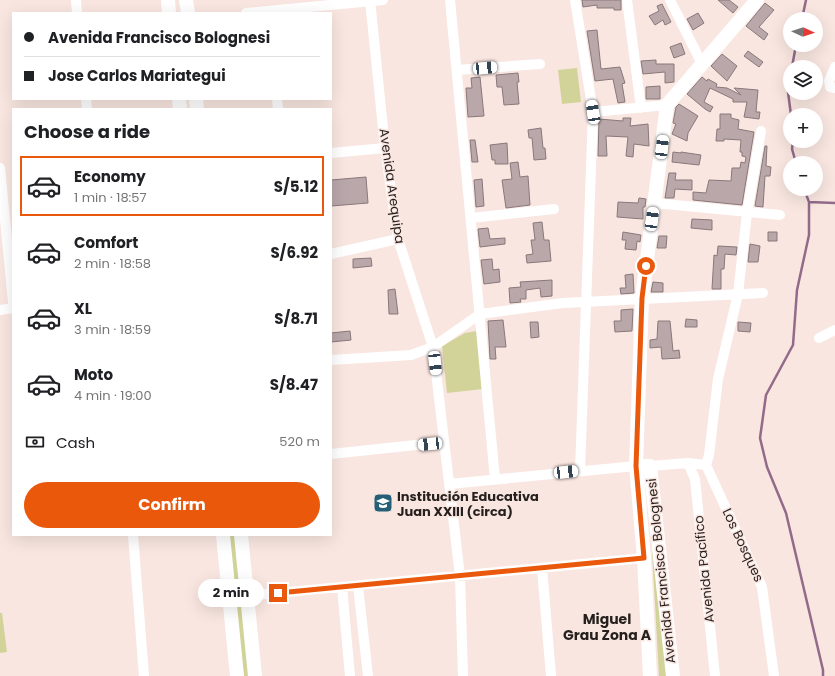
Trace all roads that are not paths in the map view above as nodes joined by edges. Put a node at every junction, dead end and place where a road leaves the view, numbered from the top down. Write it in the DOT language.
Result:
graph roads {
  1 [pos="76,0"];
  2 [pos="168,0"];
  3 [pos="186,0"];
  4 [pos="383,0"];
  5 [pos="450,0"];
  6 [pos="575,0"];
  7 [pos="627,0"];
  8 [pos="670,0"];
  9 [pos="757,0"];
  10 [pos="371,1"];
  11 [pos="280,5"];
  12 [pos="77,12"];
  13 [pos="169,12"];
  14 [pos="188,12"];
  15 [pos="269,12"];
  16 [pos="540,64"];
  17 [pos="702,64"];
  18 [pos="835,67"];
  19 [pos="457,70"];
  20 [pos="832,85"];
  21 [pos="667,106"];
  22 [pos="640,108"];
  23 [pos="593,112"];
  24 [pos="761,131"];
  25 [pos="385,148"];
  26 [pos="332,153"];
  27 [pos="0,168"];
  28 [pos="654,203"];
  29 [pos="554,209"];
  30 [pos="747,213"];
  31 [pos="780,215"];
  32 [pos="471,218"];
  33 [pos="398,239"];
  34 [pos="332,254"];
  35 [pos="12,292"];
  36 [pos="763,293"];
  37 [pos="738,294"];
  38 [pos="642,298"];
  39 [pos="586,302"];
  40 [pos="12,308"];
  41 [pos="0,310"];
  42 [pos="480,314"];
  43 [pos="835,330"];
  44 [pos="819,338"];
  45 [pos="433,347"];
  46 [pos="332,360"];
  47 [pos="444,442"];
  48 [pos="332,454"];
  49 [pos="688,464"];
  50 [pos="706,465"];
  51 [pos="643,466"];
  52 [pos="580,471"];
  53 [pos="495,479"];
  54 [pos="449,484"];
  55 [pos="133,536"];
  56 [pos="223,536"];
  57 [pos="241,536"];
  58 [pos="644,558"];
  59 [pos="542,568"];
  60 [pos="460,576"];
  61 [pos="358,586"];
  62 [pos="342,587"];
  63 [pos="246,596"];
  64 [pos="144,676"];
  65 [pos="236,676"];
  66 [pos="255,676"];
  67 [pos="350,676"];
  68 [pos="368,676"];
  69 [pos="463,676"];
  70 [pos="551,676"];
  71 [pos="650,676"];
  72 [pos="673,676"];
  73 [pos="715,676"];
  74 [pos="774,676"];
  1 -- 12 [label="street"];
  2 -- 13 [label="street"];
  3 -- 14 [label="street"];
  4 -- 10 [label="street"];
  5 -- 19 [label="street"];
  6 -- 23 [label="street"];
  7 -- 22 [label="street"];
  8 -- 17 [label="street"];
  9 -- 17 [label="street"];
  10 -- 11 [label="street"];
  10 -- 25 [label="street, Avenida Arequipa"];
  11 -- 15 [label="street"];
  16 -- 19 [label="street"];
  17 -- 21 [label="street"];
  18 -- 20 [label="street"];
  19 -- 32 [label="street"];
  21 -- 22 [label="street"];
  21 -- 28 [label="street, Avenida Francisco Bolognesi"];
  22 -- 23 [label="street"];
  23 -- 39 [label="street"];
  24 -- 30 [label="street"];
  25 -- 26 [label="street"];
  25 -- 33 [label="street, Avenida Arequipa"];
  27 -- 35 [label="street"];
  28 -- 30 [label="street"];
  28 -- 38 [label="street, Avenida Francisco Bolognesi"];
  29 -- 32 [label="street"];
  30 -- 31 [label="street"];
  30 -- 37 [label="street"];
  32 -- 42 [label="street"];
  33 -- 34 [label="street"];
  33 -- 45 [label="street, Avenida Arequipa"];
  36 -- 37 [label="street"];
  37 -- 38 [label="street"];
  37 -- 50 [label="street"];
  38 -- 39 [label="street"];
  38 -- 51 [label="street, Avenida Francisco Bolognesi"];
  39 -- 42 [label="street"];
  39 -- 52 [label="street"];
  40 -- 41 [label="street"];
  42 -- 45 [label="street"];
  42 -- 53 [label="street"];
  43 -- 44 [label="street"];
  45 -- 46 [label="street"];
  45 -- 47 [label="street, Avenida Arequipa"];
  47 -- 48 [label="street"];
  47 -- 54 [label="street, Avenida Arequipa"];
  49 -- 50 [label="street"];
  49 -- 51 [label="street"];
  49 -- 73 [label="street, Avenida Pacífico"];
  50 -- 74 [label="street, Los Bosques"];
  51 -- 52 [label="street"];
  51 -- 58 [label="street, Avenida Francisco Bolognesi"];
  51 -- 72 [label="street, Avenida Francisco Bolognesi"];
  52 -- 53 [label="street"];
  53 -- 54 [label="street"];
  54 -- 60 [label="street, Avenida Arequipa"];
  55 -- 64 [label="street"];
  56 -- 65 [label="street"];
  57 -- 63 [label="street"];
  58 -- 59 [label="street"];
  58 -- 71 [label="street, Avenida Francisco Bolognesi"];
  59 -- 60 [label="street"];
  59 -- 70 [label="street"];
  60 -- 61 [label="street"];
  60 -- 69 [label="street, Avenida Arequipa"];
  61 -- 62 [label="street"];
  61 -- 68 [label="street"];
  62 -- 63 [label="street"];
  62 -- 67 [label="street"];
  63 -- 66 [label="street"];
}
